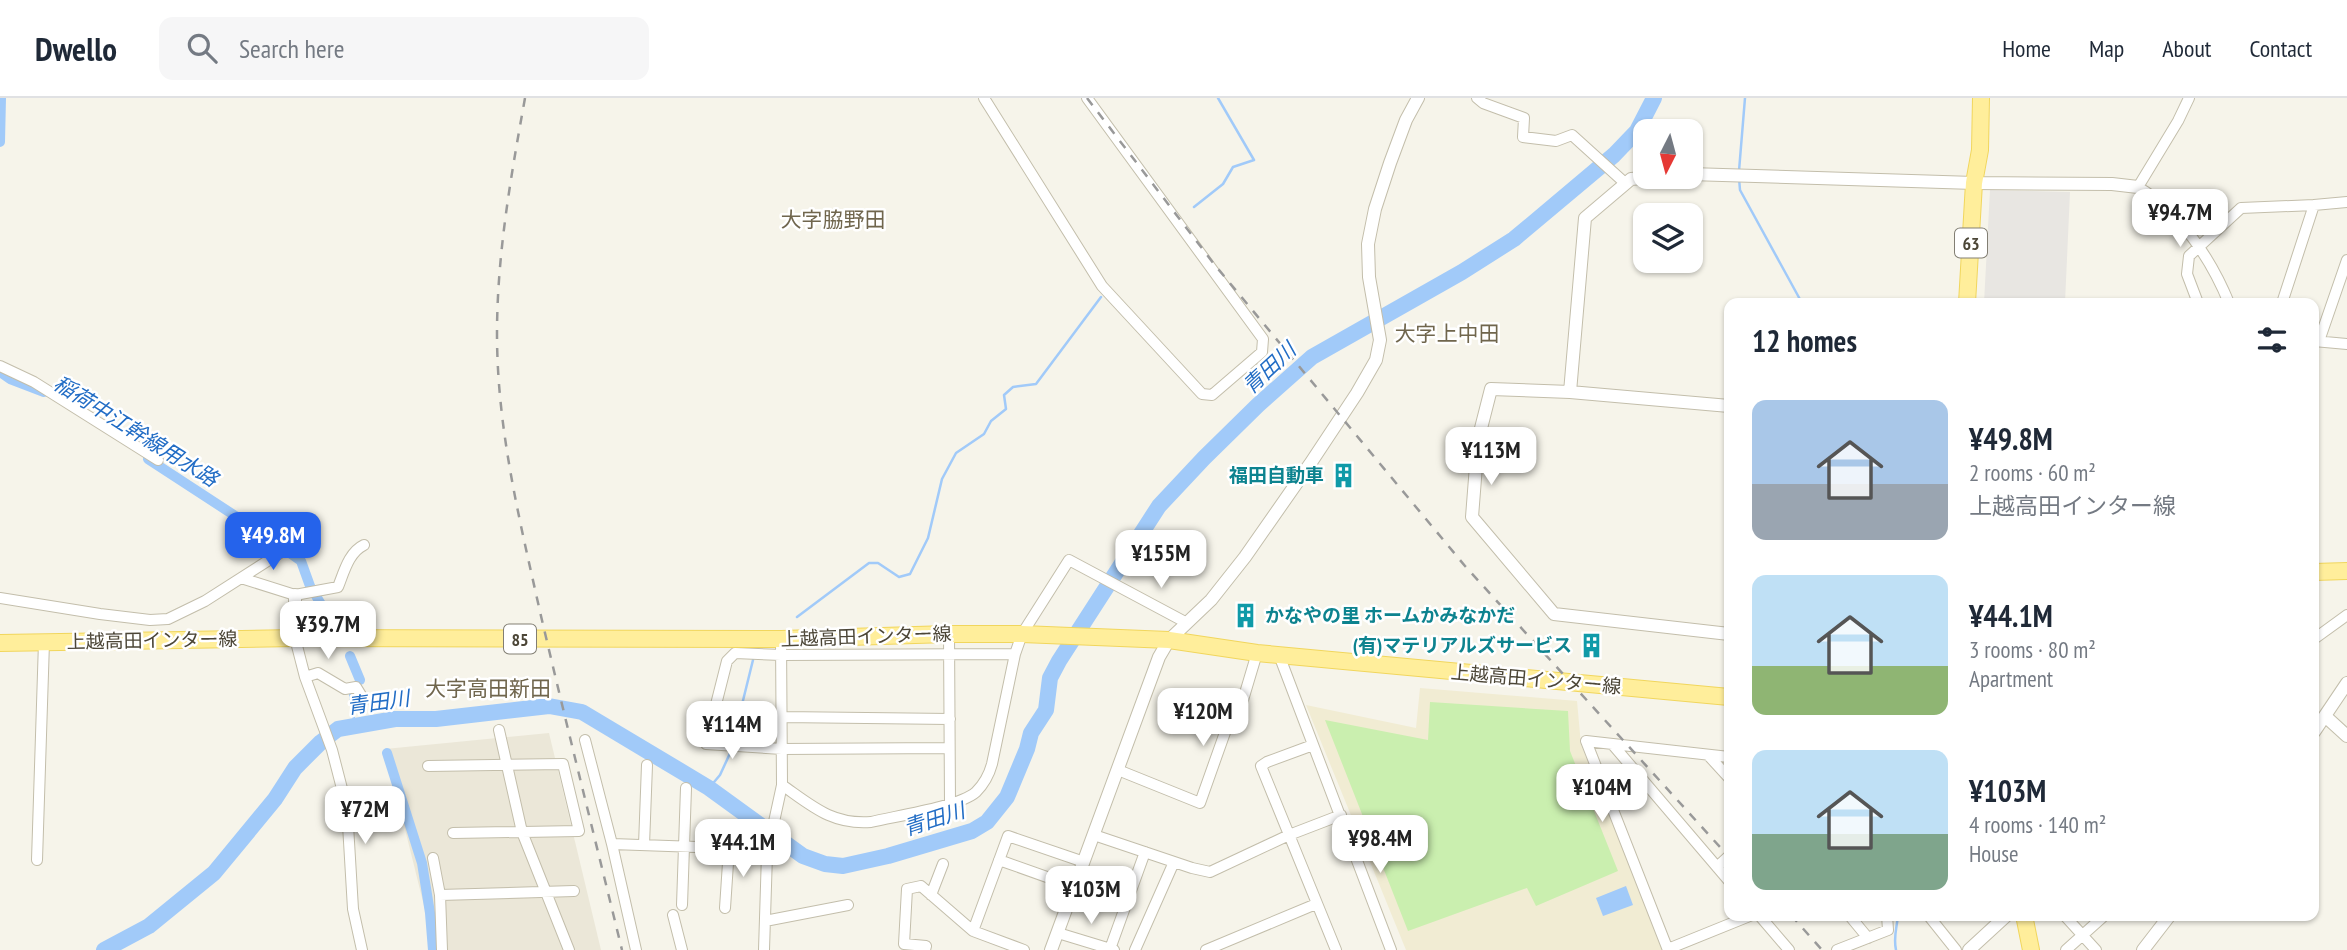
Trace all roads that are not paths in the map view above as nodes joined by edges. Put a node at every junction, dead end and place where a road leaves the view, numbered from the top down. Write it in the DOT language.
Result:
graph roads {
  1 [pos="984,98"];
  2 [pos="1087,98"];
  3 [pos="1418,98"];
  4 [pos="1477,98"];
  5 [pos="1971,98"];
  6 [pos="1981,98"];
  7 [pos="2189,98"];
  8 [pos="1703,174"];
  9 [pos="1633,179"];
  10 [pos="1625,183"];
  11 [pos="1974,183"];
  12 [pos="2138,187"];
  13 [pos="2347,202"];
  14 [pos="2314,205"];
  15 [pos="2199,247"];
  16 [pos="2347,260"];
  17 [pos="1967,298"];
  18 [pos="2196,298"];
  19 [pos="2227,298"];
  20 [pos="2284,298"];
  21 [pos="2319,333"];
  22 [pos="2319,341"];
  23 [pos="2347,344"];
  24 [pos="0,366"];
  25 [pos="1570,392"];
  26 [pos="1724,406"];
  27 [pos="158,460"];
  28 [pos="364,545"];
  29 [pos="280,553"];
  30 [pos="2347,571"];
  31 [pos="2319,572"];
  32 [pos="241,578"];
  33 [pos="295,595"];
  34 [pos="0,598"];
  35 [pos="2347,615"];
  36 [pos="150,620"];
  37 [pos="1187,623"];
  38 [pos="1724,633"];
  39 [pos="949,634"];
  40 [pos="1022,635"];
  41 [pos="2319,635"];
  42 [pos="295,638"];
  43 [pos="150,640"];
  44 [pos="1169,640"];
  45 [pos="44,642"];
  46 [pos="0,643"];
  47 [pos="781,647"];
  48 [pos="1257,653"];
  49 [pos="1015,654"];
  50 [pos="1279,654"];
  51 [pos="949,655"];
  52 [pos="305,677"];
  53 [pos="2347,683"];
  54 [pos="1724,697"];
  55 [pos="365,700"];
  56 [pos="2319,714"];
  57 [pos="782,717"];
  58 [pos="950,719"];
  59 [pos="499,730"];
  60 [pos="2347,736"];
  61 [pos="585,740"];
  62 [pos="1613,744"];
  63 [pos="1313,745"];
  64 [pos="949,748"];
  65 [pos="782,749"];
  66 [pos="1708,755"];
  67 [pos="1724,757"];
  68 [pos="507,765"];
  69 [pos="647,765"];
  70 [pos="428,766"];
  71 [pos="1118,770"];
  72 [pos="1724,773"];
  73 [pos="782,785"];
  74 [pos="686,788"];
  75 [pos="950,803"];
  76 [pos="1341,816"];
  77 [pos="522,832"];
  78 [pos="453,833"];
  79 [pos="1094,835"];
  80 [pos="1289,835"];
  81 [pos="612,844"];
  82 [pos="644,845"];
  83 [pos="685,846"];
  84 [pos="729,848"];
  85 [pos="768,849"];
  86 [pos="1145,852"];
  87 [pos="433,858"];
  88 [pos="37,860"];
  89 [pos="999,860"];
  90 [pos="1724,861"];
  91 [pos="1084,862"];
  92 [pos="1174,862"];
  93 [pos="943,864"];
  94 [pos="1717,867"];
  95 [pos="1724,875"];
  96 [pos="1075,887"];
  97 [pos="574,891"];
  98 [pos="546,892"];
  99 [pos="440,895"];
  100 [pos="931,895"];
  101 [pos="1316,904"];
  102 [pos="682,905"];
  103 [pos="848,905"];
  104 [pos="725,908"];
  105 [pos="673,915"];
  106 [pos="765,920"];
  107 [pos="1738,921"];
  108 [pos="1764,921"];
  109 [pos="1854,921"];
  110 [pos="1887,921"];
  111 [pos="1933,921"];
  112 [pos="2000,921"];
  113 [pos="2025,921"];
  114 [pos="2069,921"];
  115 [pos="2099,921"];
  116 [pos="2165,921"];
  117 [pos="973,931"];
  118 [pos="1058,933"];
  119 [pos="2083,936"];
  120 [pos="1868,938"];
  121 [pos="1390,948"];
  122 [pos="1112,949"];
  123 [pos="362,950"];
  124 [pos="442,950"];
  125 [pos="569,950"];
  126 [pos="636,950"];
  127 [pos="681,950"];
  128 [pos="764,950"];
  129 [pos="925,950"];
  130 [pos="1024,950"];
  131 [pos="1051,950"];
  132 [pos="1135,950"];
  133 [pos="1206,950"];
  134 [pos="1336,950"];
  135 [pos="1378,950"];
  136 [pos="1668,950"];
  137 [pos="1789,950"];
  138 [pos="1837,950"];
  139 [pos="1956,950"];
  140 [pos="1969,950"];
  141 [pos="2031,950"];
  142 [pos="2066,950"];
  143 [pos="2096,950"];
  144 [pos="2143,950"];
  1 -- 2 [label="street"];
  3 -- 37 [label="street"];
  4 -- 10 [label="street"];
  5 -- 11 [label="main road, 63"];
  6 -- 11 [label="main road, 63"];
  7 -- 12 [label="street"];
  8 -- 11 [label="street"];
  9 -- 10 [label="street"];
  10 -- 25 [label="street"];
  11 -- 12 [label="street"];
  11 -- 17 [label="main road, 63"];
  12 -- 15 [label="street"];
  13 -- 14 [label="street"];
  14 -- 15 [label="street"];
  14 -- 20 [label="street"];
  15 -- 18 [label="street"];
  15 -- 19 [label="street"];
  16 -- 21 [label="street"];
  22 -- 23 [label="street"];
  24 -- 27 [label="street"];
  25 -- 26 [label="street"];
  25 -- 38 [label="street"];
  28 -- 33 [label="street"];
  29 -- 32 [label="street"];
  30 -- 31 [label="main road"];
  32 -- 33 [label="street"];
  32 -- 36 [label="street"];
  33 -- 42 [label="street"];
  34 -- 36 [label="street"];
  35 -- 41 [label="street"];
  36 -- 43 [label="street"];
  37 -- 40 [label="street"];
  37 -- 44 [label="street"];
  39 -- 40 [label="main road, 上越高田インター線 / 85"];
  39 -- 47 [label="main road, 上越高田インター線 / 85"];
  39 -- 51 [label="street"];
  40 -- 44 [label="main road, 上越高田インター線 / 85"];
  40 -- 49 [label="street"];
  42 -- 43 [label="main road, 上越高田インター線 / 85"];
  42 -- 47 [label="main road, 上越高田インター線 / 85"];
  42 -- 52 [label="street"];
  43 -- 45 [label="main road, 上越高田インター線 / 85"];
  44 -- 48 [label="main road, 上越高田インター線 / 85"];
  44 -- 71 [label="street"];
  45 -- 46 [label="main road, 上越高田インター線 / 85"];
  45 -- 88 [label="street"];
  47 -- 51 [label="street"];
  47 -- 57 [label="street"];
  47 -- 65 [label="street"];
  48 -- 50 [label="main road, 上越高田インター線 / 85"];
  48 -- 71 [label="street"];
  49 -- 51 [label="street"];
  49 -- 75 [label="street"];
  50 -- 54 [label="main road, 上越高田インター線 / 85"];
  50 -- 63 [label="street"];
  51 -- 58 [label="street"];
  52 -- 55 [label="street"];
  52 -- 123 [label="street"];
  53 -- 56 [label="street"];
  56 -- 60 [label="street"];
  57 -- 58 [label="street"];
  57 -- 65 [label="street"];
  58 -- 64 [label="street"];
  59 -- 68 [label="street"];
  61 -- 81 [label="street"];
  62 -- 66 [label="street"];
  62 -- 94 [label="street"];
  62 -- 136 [label="street"];
  63 -- 76 [label="street"];
  63 -- 80 [label="street"];
  64 -- 65 [label="street"];
  64 -- 75 [label="street"];
  65 -- 73 [label="street"];
  66 -- 67 [label="street"];
  66 -- 72 [label="street"];
  68 -- 70 [label="street"];
  68 -- 77 [label="street"];
  68 -- 77 [label="street"];
  69 -- 82 [label="street"];
  71 -- 79 [label="street"];
  73 -- 75 [label="street"];
  73 -- 85 [label="street"];
  74 -- 83 [label="street"];
  76 -- 80 [label="street"];
  76 -- 121 [label="street"];
  77 -- 78 [label="street"];
  77 -- 98 [label="street"];
  79 -- 86 [label="street"];
  79 -- 91 [label="street"];
  80 -- 92 [label="street"];
  80 -- 101 [label="street"];
  81 -- 82 [label="street"];
  81 -- 126 [label="street"];
  82 -- 83 [label="street"];
  83 -- 84 [label="street"];
  83 -- 102 [label="street"];
  84 -- 85 [label="street"];
  84 -- 104 [label="street"];
  85 -- 106 [label="street"];
  86 -- 92 [label="street"];
  86 -- 122 [label="street"];
  87 -- 99 [label="street"];
  89 -- 91 [label="street"];
  89 -- 96 [label="street"];
  89 -- 117 [label="street"];
  90 -- 94 [label="street"];
  91 -- 96 [label="street"];
  92 -- 132 [label="street"];
  93 -- 100 [label="street"];
  94 -- 95 [label="street"];
  96 -- 118 [label="street"];
  97 -- 98 [label="street"];
  98 -- 99 [label="street"];
  98 -- 125 [label="street"];
  99 -- 124 [label="street"];
  100 -- 117 [label="street"];
  100 -- 129 [label="street"];
  101 -- 133 [label="street"];
  101 -- 134 [label="street"];
  103 -- 106 [label="street"];
  105 -- 127 [label="street"];
  106 -- 128 [label="street"];
  107 -- 136 [label="street"];
  108 -- 137 [label="street"];
  109 -- 120 [label="street"];
  110 -- 120 [label="street"];
  111 -- 139 [label="street"];
  112 -- 140 [label="street"];
  113 -- 141 [label="main road"];
  114 -- 119 [label="street"];
  115 -- 119 [label="street"];
  116 -- 144 [label="street"];
  117 -- 130 [label="street"];
  118 -- 122 [label="street"];
  118 -- 131 [label="street"];
  119 -- 142 [label="street"];
  119 -- 143 [label="street"];
  120 -- 138 [label="street"];
  121 -- 135 [label="street"];
}
